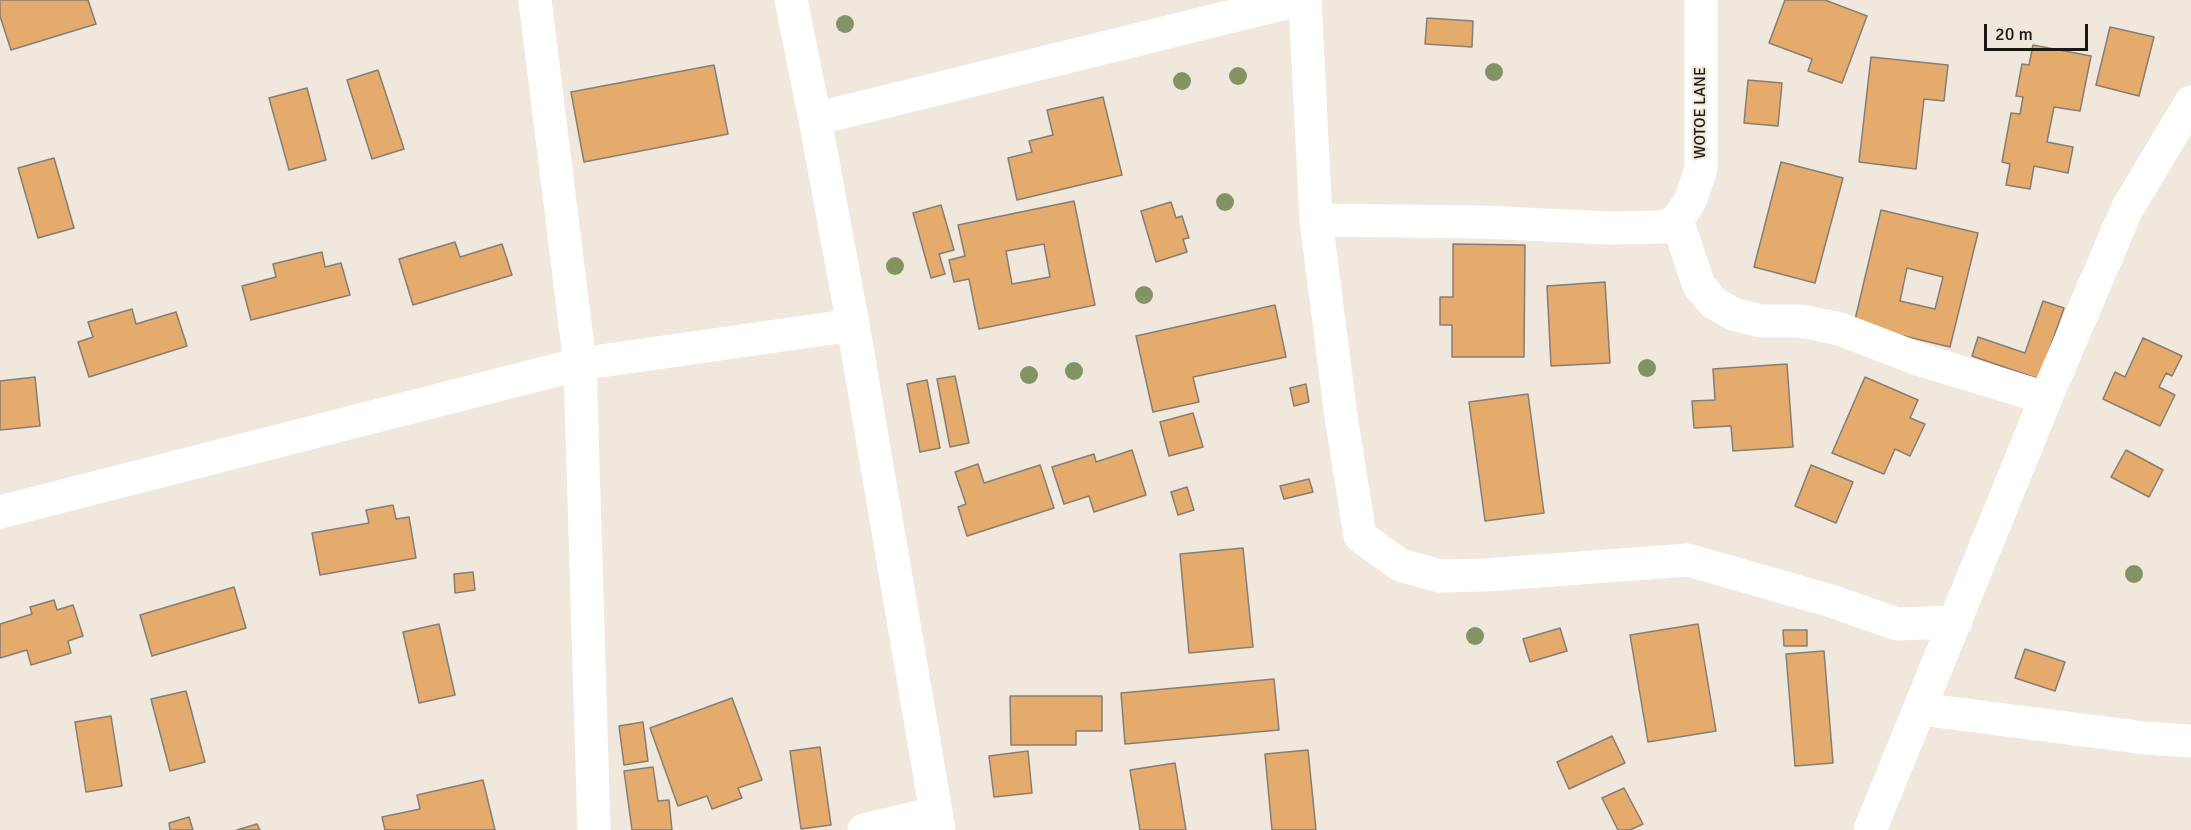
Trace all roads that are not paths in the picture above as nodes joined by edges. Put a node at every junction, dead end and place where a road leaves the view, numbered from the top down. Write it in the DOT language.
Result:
graph roads {
  1 [pos="535,0"];
  2 [pos="790,0"];
  3 [pos="1298,0"];
  4 [pos="1305,0"];
  5 [pos="1701,0"];
  6 [pos="2191,102"];
  7 [pos="816,119"];
  8 [pos="1316,220"];
  9 [pos="1677,220"];
  10 [pos="853,325"];
  11 [pos="580,364"];
  12 [pos="2046,398"];
  13 [pos="0,512"];
  14 [pos="1956,622"];
  15 [pos="1920,709"];
  16 [pos="2191,741"];
  17 [pos="937,821"];
  18 [pos="594,830"];
  19 [pos="864,830"];
  20 [pos="1870,830"];
  1 -- 11 [label="street"];
  2 -- 7 [label="street"];
  3 -- 7 [label="street"];
  4 -- 8 [label="street"];
  5 -- 9 [label="street, WOTOE LANE"];
  6 -- 12 [label="street"];
  7 -- 10 [label="street"];
  8 -- 9 [label="street"];
  8 -- 14 [label="street"];
  9 -- 12 [label="street"];
  10 -- 11 [label="street"];
  10 -- 17 [label="street"];
  11 -- 13 [label="street"];
  11 -- 18 [label="street"];
  12 -- 14 [label="street"];
  14 -- 15 [label="street"];
  15 -- 16 [label="street"];
  15 -- 20 [label="street"];
  17 -- 19 [label="street"];
}
